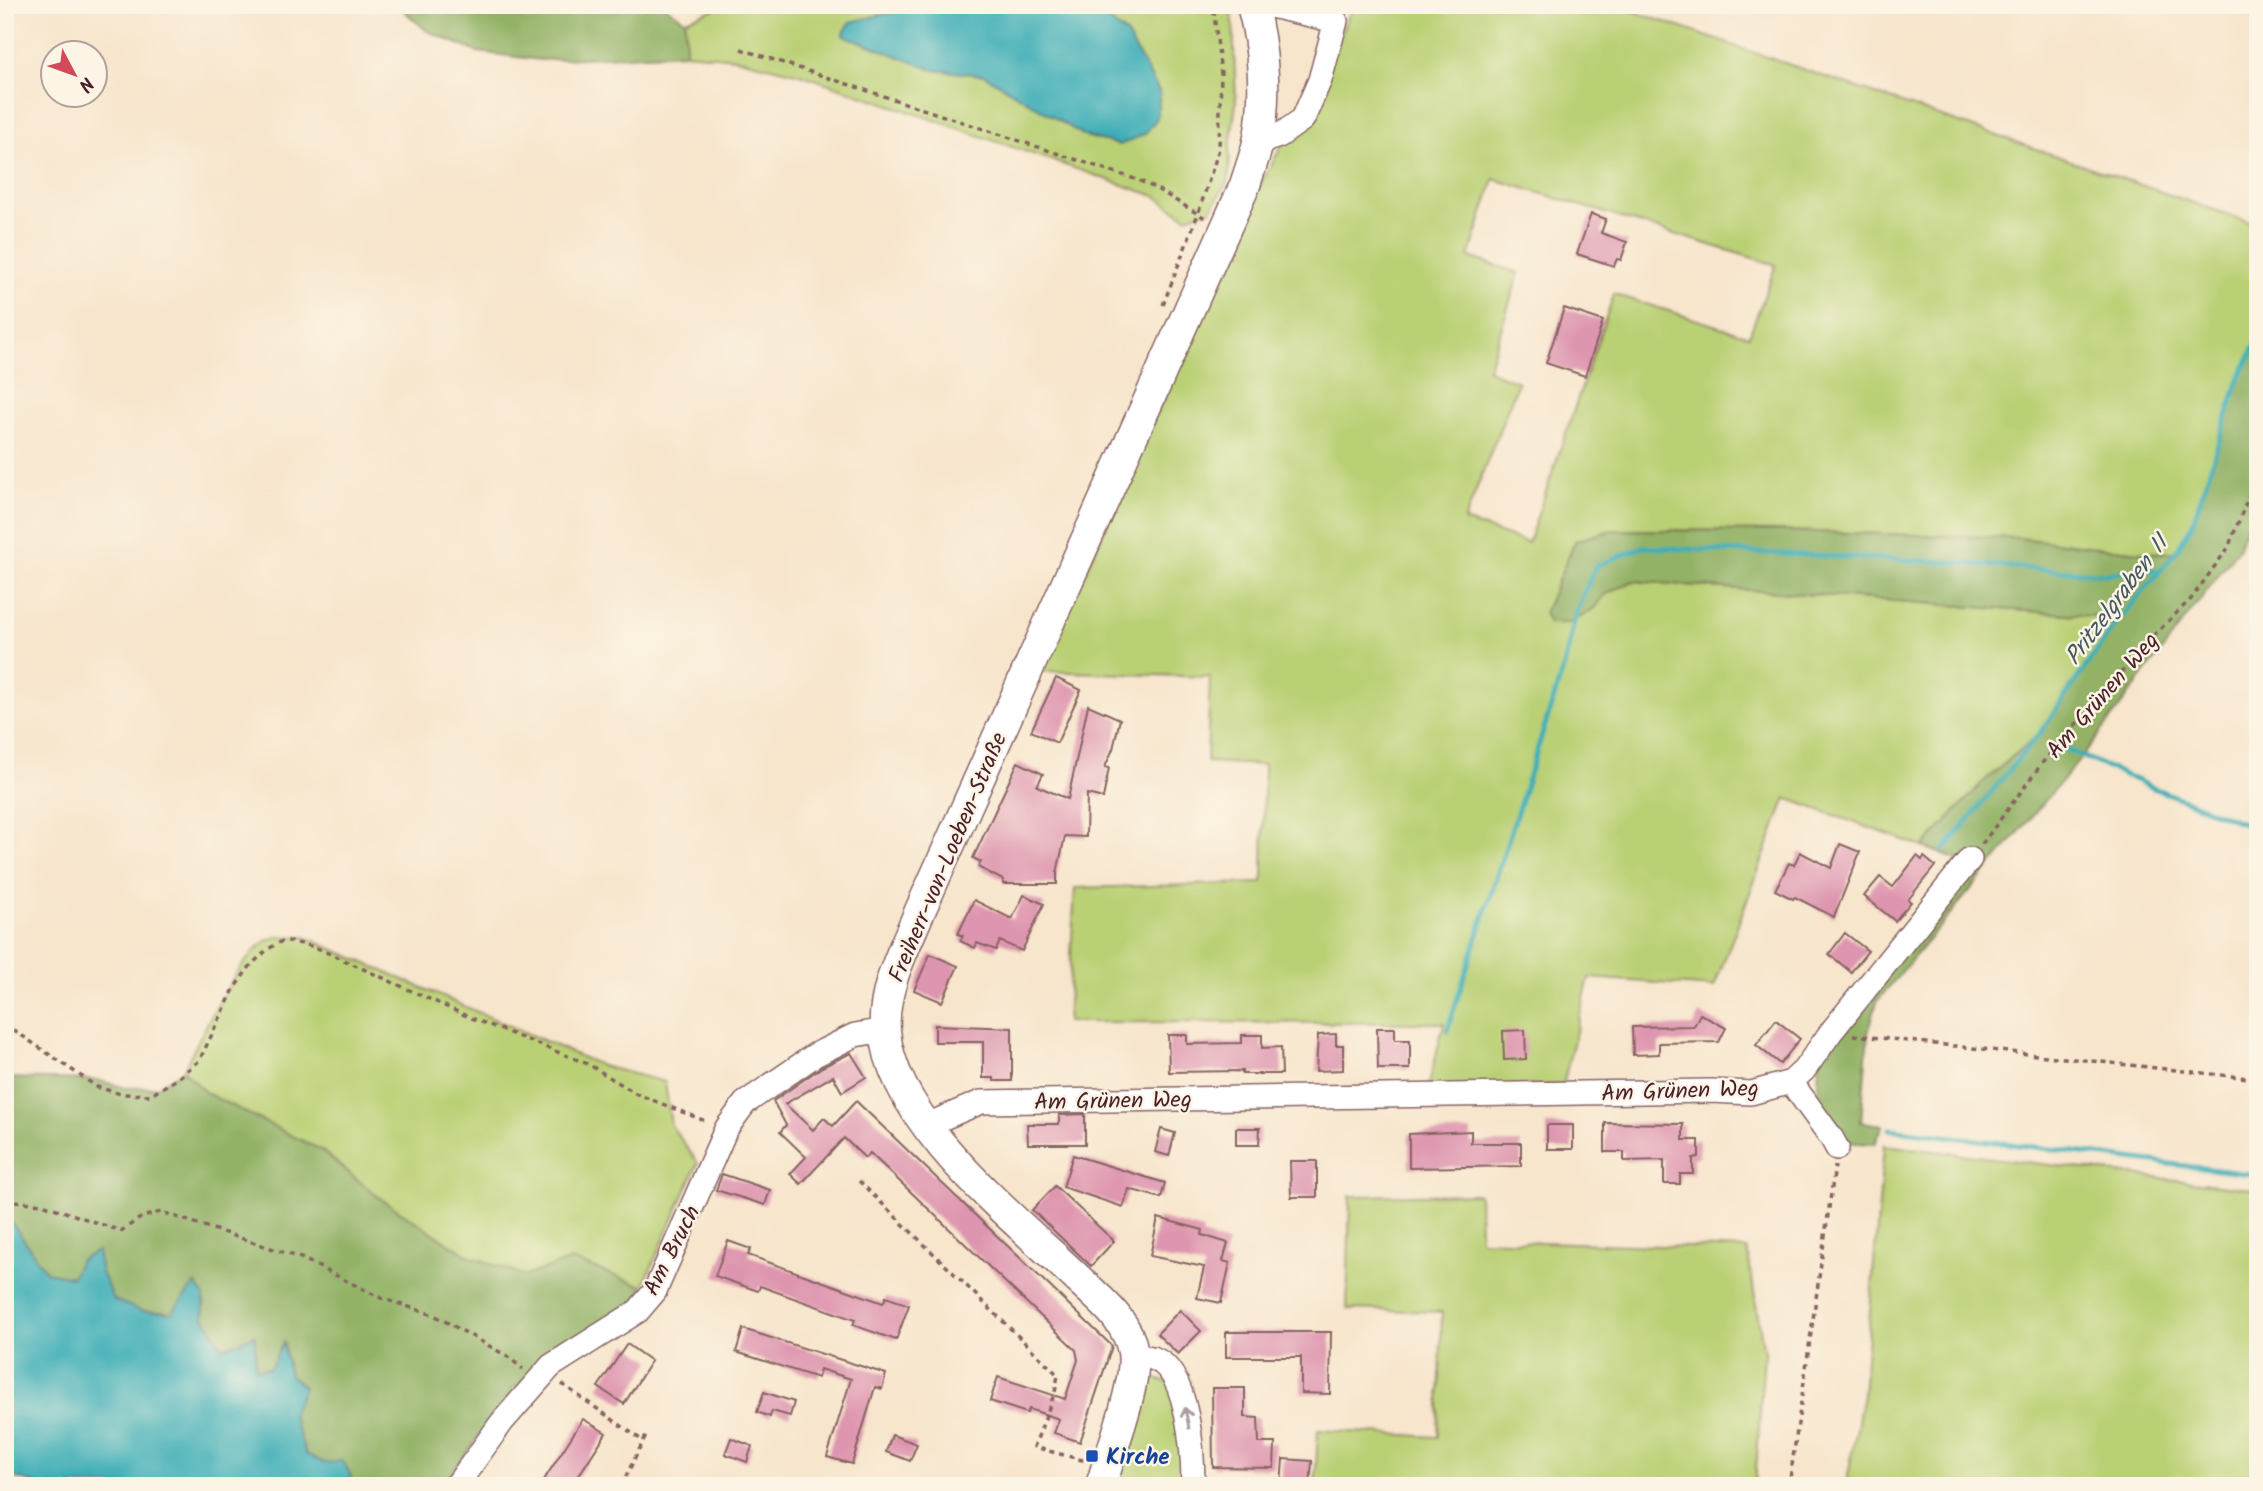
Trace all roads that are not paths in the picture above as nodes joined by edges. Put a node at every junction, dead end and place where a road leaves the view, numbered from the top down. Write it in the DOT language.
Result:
graph roads {
  1 [pos="1253,7"];
  2 [pos="1258,143"];
  3 [pos="1970,859"];
  4 [pos="885,1030"];
  5 [pos="1791,1082"];
  6 [pos="928,1127"];
  7 [pos="1837,1148"];
  8 [pos="1134,1355"];
  9 [pos="1104,1476"];
  10 [pos="456,1486"];
  11 [pos="1194,1486"];
  1 -- 2 [label="main road, Freiherr-von-Loeben-Straße"];
  1 -- 2 [label="street"];
  2 -- 4 [label="main road, Freiherr-von-Loeben-Straße"];
  3 -- 5 [label="street, Am Grünen Weg"];
  4 -- 6 [label="main road, Freiherr-von-Loeben-Straße"];
  4 -- 10 [label="street, Am Bruch"];
  5 -- 6 [label="street, Am Grünen Weg"];
  5 -- 7 [label="street"];
  6 -- 8 [label="main road, Freiherr-von-Loeben-Straße"];
  8 -- 9 [label="main road"];
  11 -- 8 [label="street, one-way"];
}
